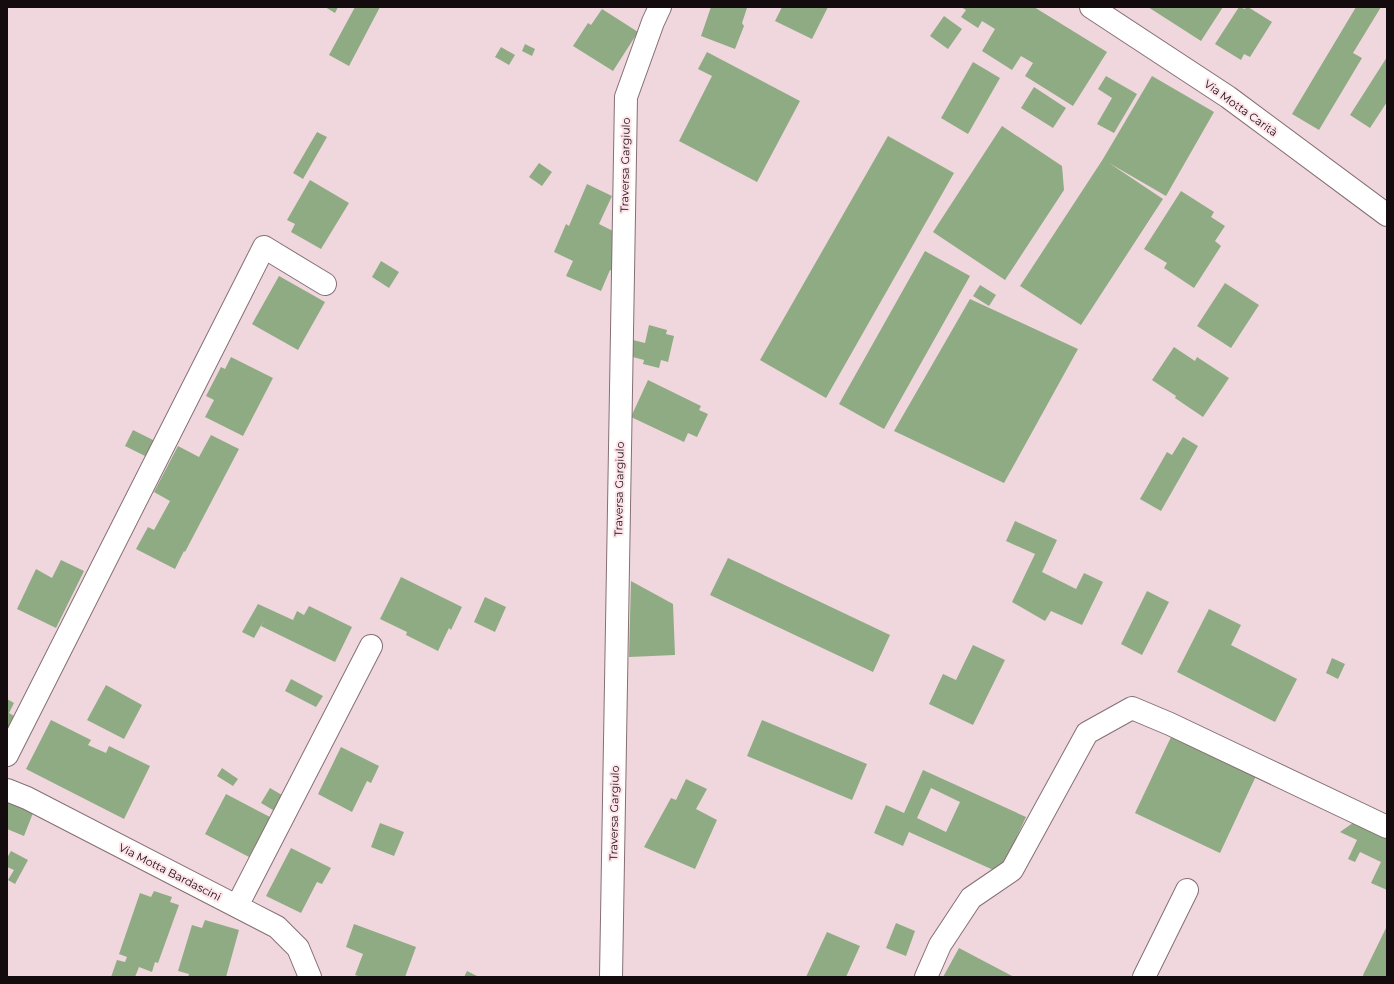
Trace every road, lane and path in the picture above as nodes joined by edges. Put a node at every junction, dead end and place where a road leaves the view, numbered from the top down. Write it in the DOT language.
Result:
graph roads {
  1 [pos="660,7"];
  2 [pos="1095,8"];
  3 [pos="1387,215"];
  4 [pos="325,284"];
  5 [pos="371,646"];
  6 [pos="7,756"];
  7 [pos="7,790"];
  8 [pos="1387,827"];
  9 [pos="1187,890"];
  10 [pos="237,906"];
  11 [pos="310,977"];
  12 [pos="611,977"];
  13 [pos="926,977"];
  14 [pos="1144,977"];
  1 -- 12 [label="street, Traversa Gargiulo"];
  2 -- 3 [label="street, Via Motta Carità"];
  4 -- 6 [label="street"];
  5 -- 10 [label="street"];
  7 -- 10 [label="street, Via Motta Bardascini"];
  8 -- 13 [label="street"];
  9 -- 14 [label="street"];
  10 -- 11 [label="street, Via Motta Bardascini"];
}
